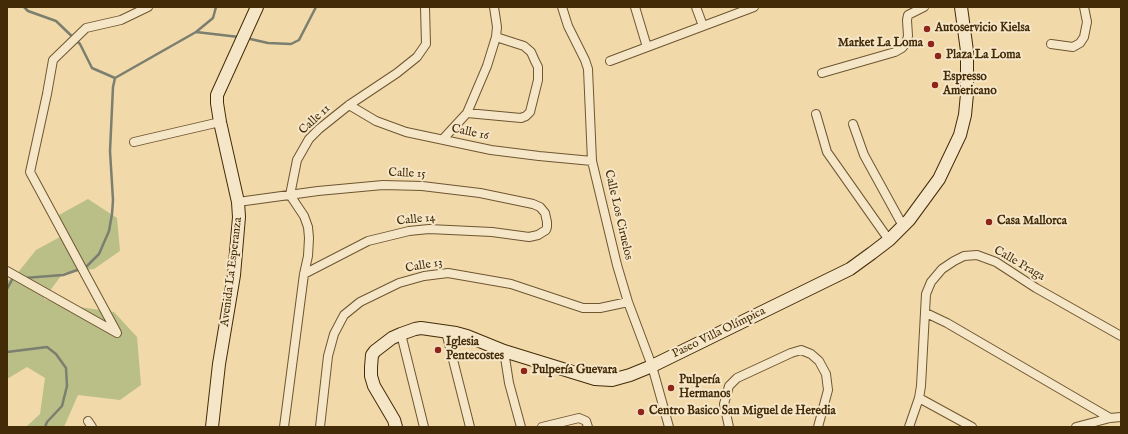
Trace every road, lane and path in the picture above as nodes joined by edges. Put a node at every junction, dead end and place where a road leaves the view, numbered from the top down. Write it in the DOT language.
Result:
graph roads {
  1 [pos="148,7"];
  2 [pos="257,7"];
  3 [pos="425,7"];
  4 [pos="494,7"];
  5 [pos="562,7"];
  6 [pos="635,7"];
  7 [pos="696,7"];
  8 [pos="754,7"];
  9 [pos="924,7"];
  10 [pos="961,7"];
  11 [pos="1084,7"];
  12 [pos="703,26"];
  13 [pos="496,37"];
  14 [pos="1051,44"];
  15 [pos="647,47"];
  16 [pos="610,61"];
  17 [pos="822,74"];
  18 [pos="349,105"];
  19 [pos="467,113"];
  20 [pos="816,114"];
  21 [pos="220,122"];
  22 [pos="853,124"];
  23 [pos="443,139"];
  24 [pos="134,142"];
  25 [pos="592,161"];
  26 [pos="290,195"];
  27 [pos="238,202"];
  28 [pos="903,226"];
  29 [pos="538,235"];
  30 [pos="889,240"];
  31 [pos="7,271"];
  32 [pos="304,274"];
  33 [pos="628,302"];
  34 [pos="926,313"];
  35 [pos="446,332"];
  36 [pos="400,334"];
  37 [pos="1121,336"];
  38 [pos="504,351"];
  39 [pos="652,366"];
  40 [pos="919,398"];
  41 [pos="1121,417"];
  42 [pos="1110,418"];
  43 [pos="212,427"];
  44 [pos="284,427"];
  45 [pos="320,427"];
  46 [pos="396,427"];
  47 [pos="424,427"];
  48 [pos="470,427"];
  49 [pos="521,427"];
  50 [pos="542,427"];
  51 [pos="588,427"];
  52 [pos="669,427"];
  53 [pos="729,427"];
  54 [pos="818,427"];
  55 [pos="909,427"];
  56 [pos="972,427"];
  57 [pos="1076,427"];
  1 -- 31 [label="street"];
  2 -- 21 [label="main road, Avenida La Esperanza"];
  3 -- 18 [label="street, Calle 11"];
  4 -- 13 [label="street"];
  5 -- 25 [label="street, Calle Los Ciruelos"];
  6 -- 15 [label="street"];
  7 -- 12 [label="street"];
  8 -- 12 [label="street"];
  9 -- 17 [label="street"];
  10 -- 28 [label="main road, Paseo Villa Olímpica"];
  11 -- 14 [label="street"];
  12 -- 15 [label="street"];
  13 -- 19 [label="street"];
  13 -- 19 [label="street"];
  15 -- 16 [label="street"];
  18 -- 23 [label="street, Calle 16"];
  18 -- 26 [label="street, Calle 11"];
  19 -- 23 [label="street"];
  20 -- 30 [label="street"];
  21 -- 24 [label="street"];
  21 -- 27 [label="main road, Avenida La Esperanza"];
  22 -- 28 [label="street"];
  23 -- 25 [label="street, Calle 16"];
  25 -- 33 [label="street, Calle Los Ciruelos"];
  26 -- 27 [label="street, Calle 15"];
  26 -- 29 [label="street, Calle 15"];
  26 -- 32 [label="street"];
  27 -- 43 [label="main road, Avenida La Esperanza"];
  28 -- 30 [label="main road, Paseo Villa Olímpica"];
  29 -- 32 [label="street, Calle 14"];
  30 -- 39 [label="main road, Paseo Villa Olímpica"];
  32 -- 44 [label="street"];
  33 -- 39 [label="street, Calle Los Ciruelos"];
  33 -- 45 [label="street, Calle 13"];
  34 -- 37 [label="street, Calle Praga"];
  34 -- 40 [label="street, Calle Praga"];
  34 -- 42 [label="street"];
  35 -- 36 [label="main road, Paseo Villa Olímpica"];
  35 -- 38 [label="main road, Paseo Villa Olímpica"];
  35 -- 48 [label="street"];
  36 -- 46 [label="main road, Paseo Villa Olímpica"];
  36 -- 47 [label="street"];
  38 -- 39 [label="main road, Paseo Villa Olímpica"];
  38 -- 49 [label="street"];
  39 -- 52 [label="street, Calle Los Ciruelos"];
  40 -- 55 [label="street, Calle Praga"];
  40 -- 56 [label="street"];
  41 -- 42 [label="street"];
  42 -- 57 [label="street"];
  50 -- 51 [label="street"];
  53 -- 54 [label="street"];
}
